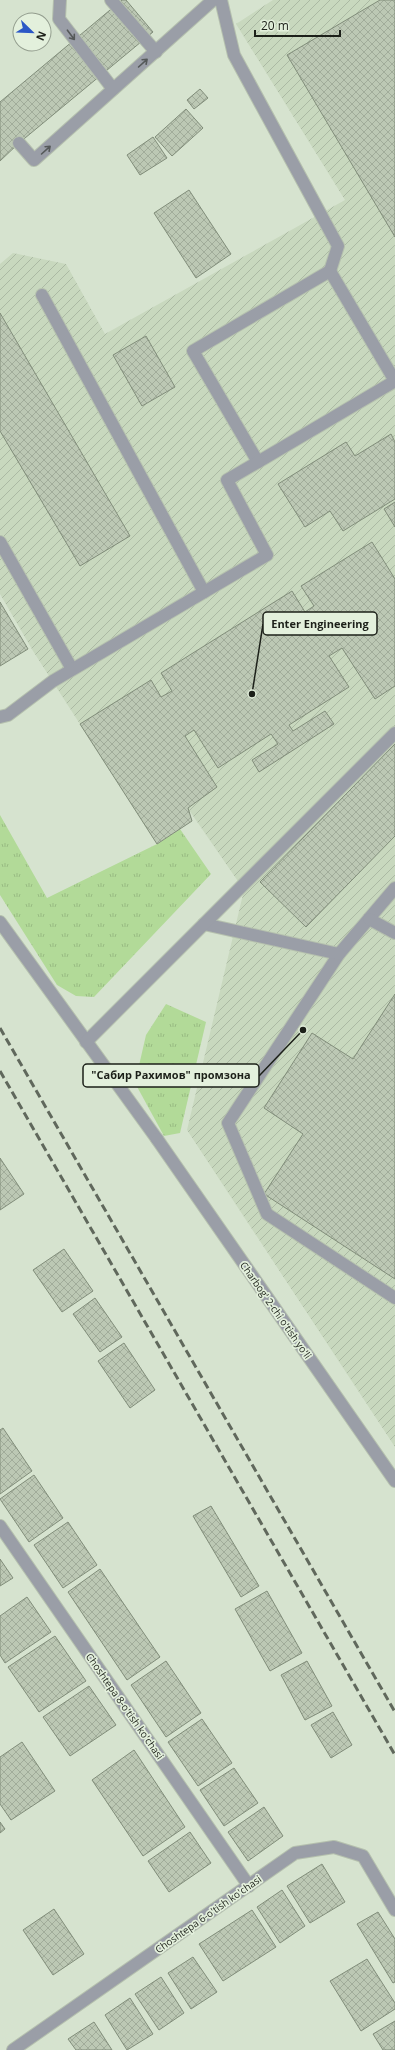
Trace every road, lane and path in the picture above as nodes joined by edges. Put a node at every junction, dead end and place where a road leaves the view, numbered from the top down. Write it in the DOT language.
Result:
graph roads {
  1 [pos="60,0"];
  2 [pos="111,0"];
  3 [pos="214,0"];
  4 [pos="221,0"];
  5 [pos="156,52"];
  6 [pos="113,90"];
  7 [pos="19,143"];
  8 [pos="330,271"];
  9 [pos="42,295"];
  10 [pos="258,462"];
  11 [pos="0,542"];
  12 [pos="204,592"];
  13 [pos="72,669"];
  14 [pos="0,717"];
  15 [pos="395,733"];
  16 [pos="395,888"];
  17 [pos="369,919"];
  18 [pos="0,922"];
  19 [pos="204,924"];
  20 [pos="395,933"];
  21 [pos="339,954"];
  22 [pos="86,1042"];
  23 [pos="395,1298"];
  24 [pos="395,1481"];
  25 [pos="0,1526"];
  26 [pos="249,1886"];
  27 [pos="395,1910"];
  28 [pos="13,2050"];
  1 -- 6 [label="street, one-way"];
  2 -- 5 [label="street"];
  3 -- 5 [label="street"];
  4 -- 8 [label="street"];
  6 -- 5 [label="street, one-way"];
  7 -- 6 [label="street, one-way"];
  8 -- 10 [label="street"];
  8 -- 10 [label="street"];
  9 -- 12 [label="street"];
  10 -- 12 [label="street"];
  11 -- 13 [label="street"];
  12 -- 13 [label="street"];
  13 -- 14 [label="street"];
  15 -- 19 [label="street"];
  16 -- 17 [label="street"];
  17 -- 20 [label="street"];
  17 -- 21 [label="street"];
  18 -- 22 [label="street, Charbog' 2-chi o'tish yo'li"];
  19 -- 21 [label="street"];
  19 -- 22 [label="street"];
  21 -- 23 [label="street"];
  22 -- 24 [label="street, Charbog' 2-chi o'tish yo'li"];
  25 -- 26 [label="street, Choshtepa 8-o'tish ko'chasi"];
  26 -- 27 [label="street, Choshtepa 6-o'tish ko'chasi"];
  26 -- 28 [label="street, Choshtepa 6-o'tish ko'chasi"];
}
